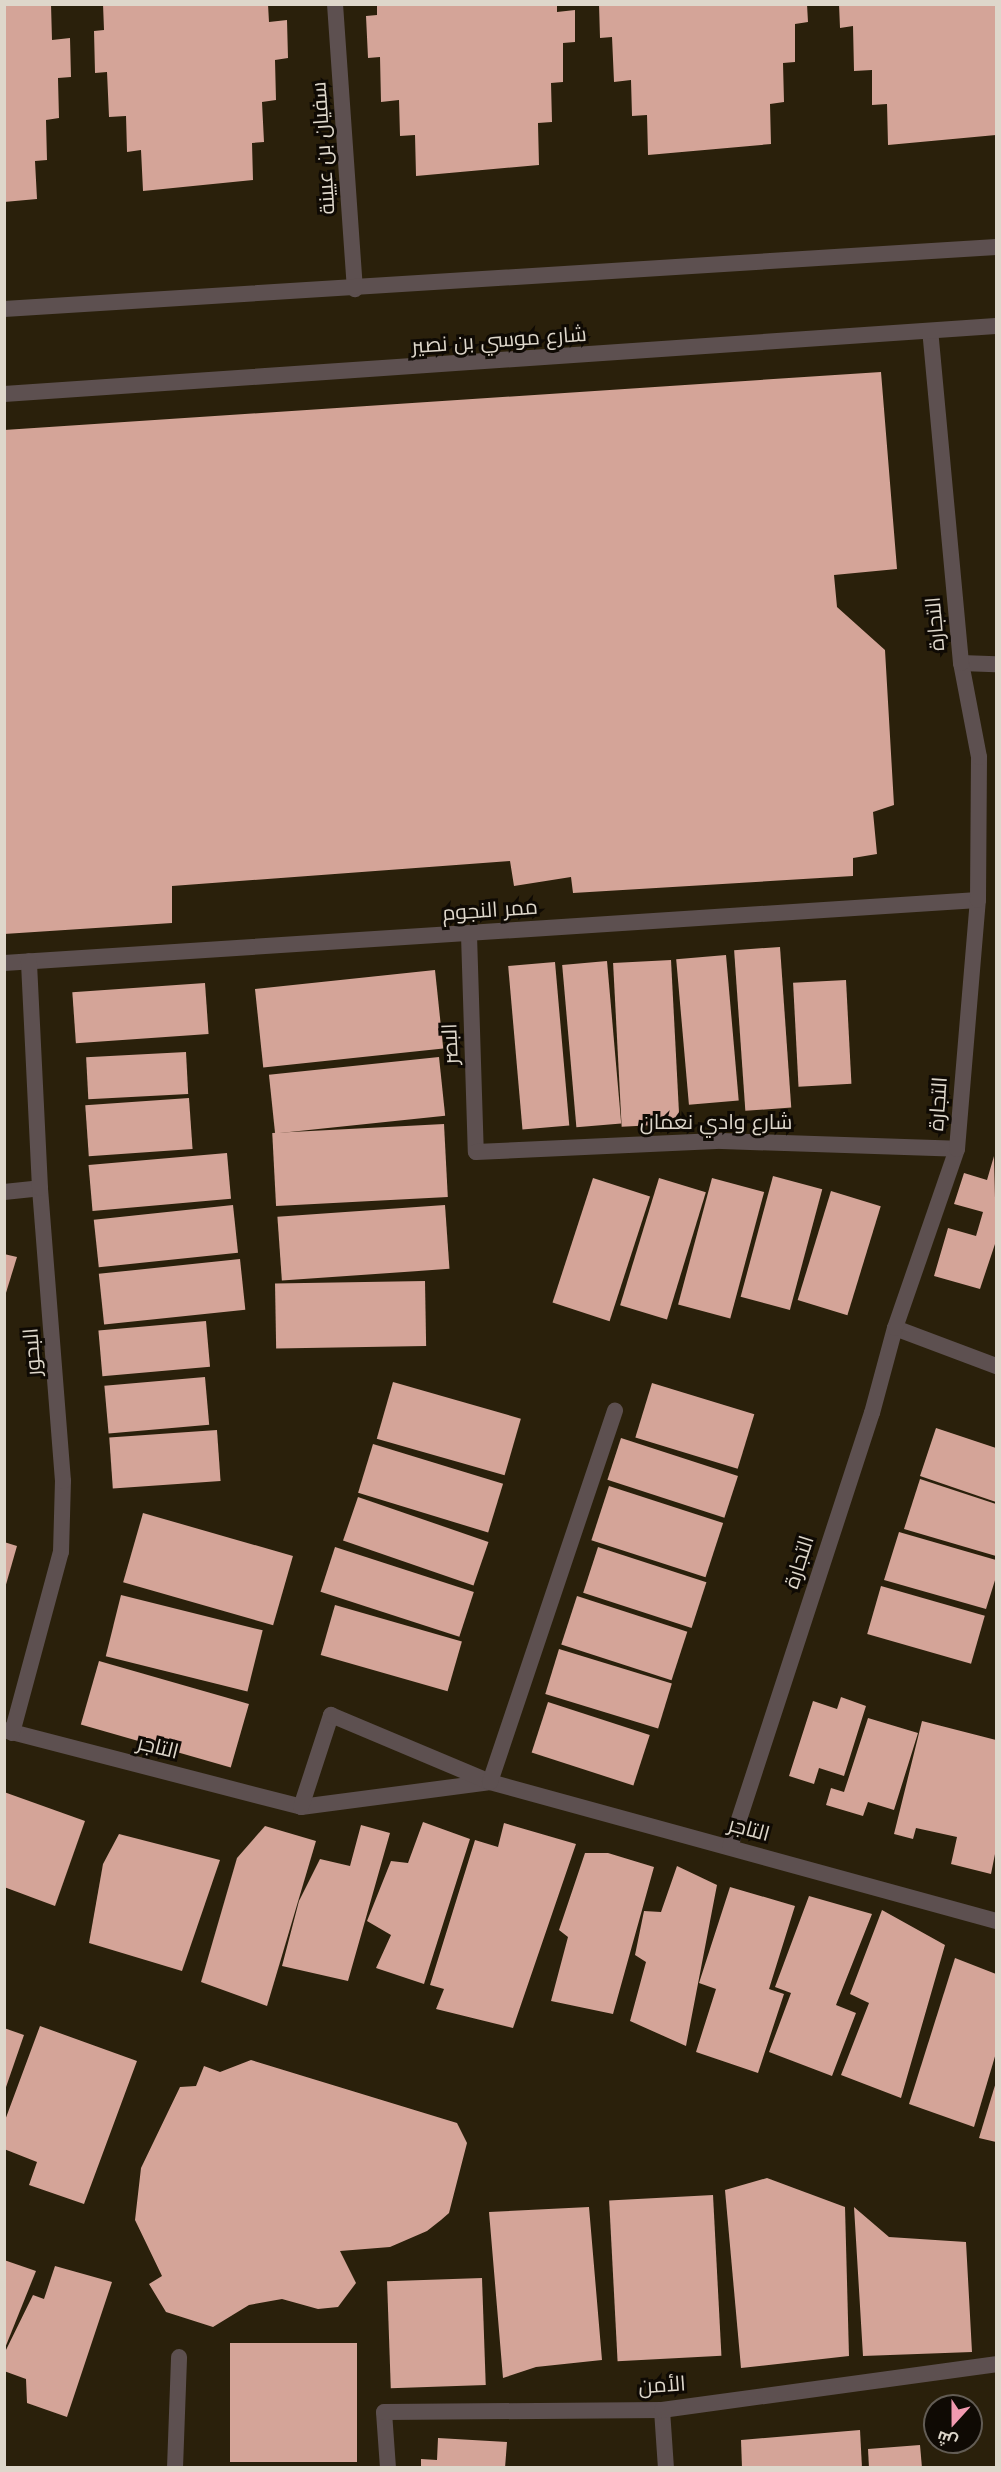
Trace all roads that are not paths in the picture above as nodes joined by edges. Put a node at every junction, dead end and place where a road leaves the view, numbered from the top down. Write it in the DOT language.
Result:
graph roads {
  1 [pos="335,4"];
  2 [pos="996,247"];
  3 [pos="356,289"];
  4 [pos="4,309"];
  5 [pos="996,326"];
  6 [pos="930,332"];
  7 [pos="4,394"];
  8 [pos="961,663"];
  9 [pos="996,664"];
  10 [pos="978,900"];
  11 [pos="469,935"];
  12 [pos="29,961"];
  13 [pos="4,963"];
  14 [pos="957,1149"];
  15 [pos="476,1152"];
  16 [pos="40,1188"];
  17 [pos="4,1192"];
  18 [pos="895,1328"];
  19 [pos="996,1366"];
  20 [pos="615,1410"];
  21 [pos="8,1732"];
  22 [pos="490,1782"];
  23 [pos="301,1807"];
  24 [pos="730,1847"];
  25 [pos="996,1921"];
  26 [pos="179,2357"];
  27 [pos="996,2364"];
  28 [pos="662,2410"];
  29 [pos="175,2468"];
  30 [pos="388,2468"];
  31 [pos="666,2468"];
  1 -- 3 [label="street, سفيان بن عيينة"];
  2 -- 3 [label="street"];
  3 -- 4 [label="street"];
  5 -- 6 [label="street, شارع موسي بن نصير"];
  6 -- 7 [label="street, شارع موسي بن نصير"];
  6 -- 8 [label="street, التجارة"];
  8 -- 9 [label="street"];
  8 -- 10 [label="street, التجارة"];
  10 -- 11 [label="street, ممر النجوم"];
  10 -- 14 [label="street, التجارة"];
  11 -- 12 [label="street, ممر النجوم"];
  11 -- 15 [label="street, البصر"];
  12 -- 13 [label="street, ممر النجوم"];
  12 -- 16 [label="street, البحور"];
  14 -- 15 [label="street, شارع وادي نعمان"];
  14 -- 18 [label="street, التجارة"];
  16 -- 17 [label="street"];
  16 -- 21 [label="street, البحور"];
  18 -- 19 [label="street"];
  18 -- 24 [label="street, التجارة"];
  20 -- 22 [label="street"];
  21 -- 23 [label="street, التاجر"];
  22 -- 23 [label="street, التاجر"];
  22 -- 23 [label="street, التاجر"];
  22 -- 24 [label="street, التاجر"];
  24 -- 25 [label="street, التاجر"];
  26 -- 29 [label="street"];
  27 -- 28 [label="street, الأمن"];
  28 -- 30 [label="street, الأمن"];
  28 -- 31 [label="street"];
}
